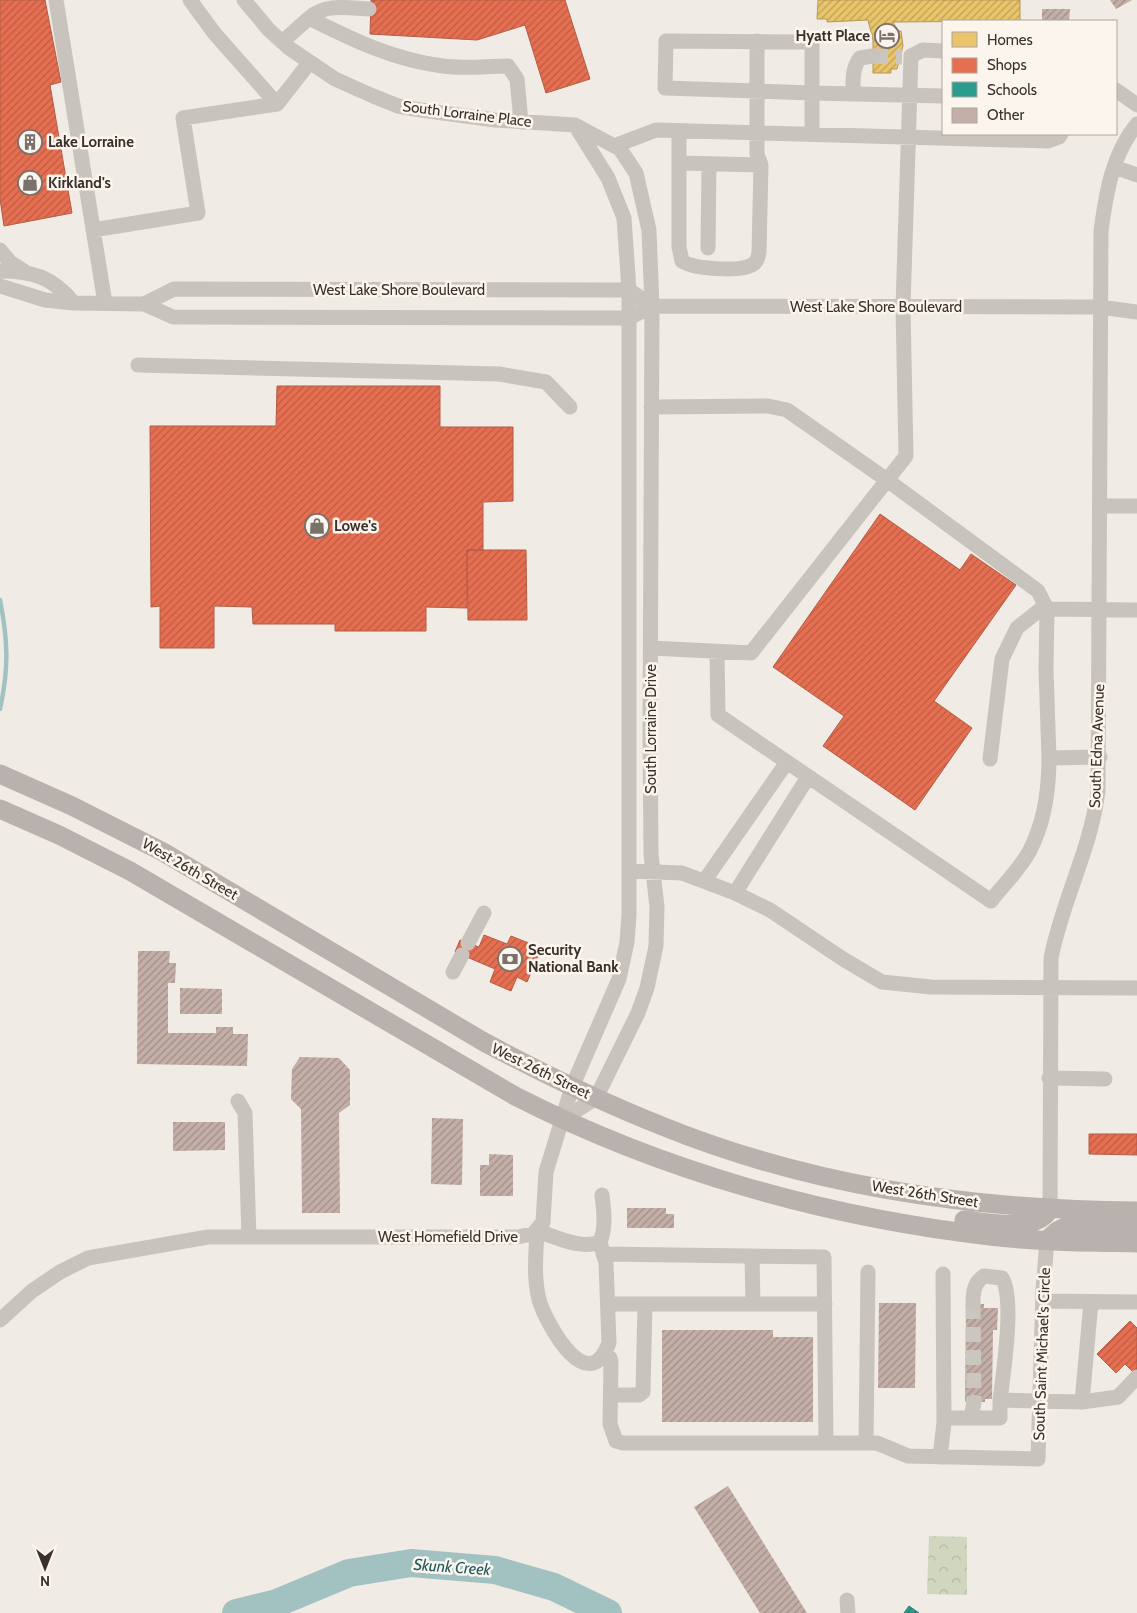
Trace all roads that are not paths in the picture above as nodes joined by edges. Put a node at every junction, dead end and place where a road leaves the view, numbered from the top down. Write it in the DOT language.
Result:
graph roads {
  1 [pos="56,0"];
  2 [pos="190,0"];
  3 [pos="244,0"];
  4 [pos="369,9"];
  5 [pos="309,18"];
  6 [pos="757,41"];
  7 [pos="282,42"];
  8 [pos="942,51"];
  9 [pos="873,56"];
  10 [pos="310,62"];
  11 [pos="757,91"];
  12 [pos="1117,91"];
  13 [pos="812,92"];
  14 [pos="853,94"];
  15 [pos="909,96"];
  16 [pos="942,96"];
  17 [pos="277,104"];
  18 [pos="1137,105"];
  19 [pos="521,122"];
  20 [pos="1137,124"];
  21 [pos="575,125"];
  22 [pos="679,131"];
  23 [pos="757,133"];
  24 [pos="812,134"];
  25 [pos="1060,135"];
  26 [pos="907,137"];
  27 [pos="614,146"];
  28 [pos="679,163"];
  29 [pos="709,164"];
  30 [pos="760,165"];
  31 [pos="1114,167"];
  32 [pos="1137,175"];
  33 [pos="93,230"];
  34 [pos="708,248"];
  35 [pos="0,250"];
  36 [pos="0,271"];
  37 [pos="30,274"];
  38 [pos="0,286"];
  39 [pos="629,290"];
  40 [pos="1137,302"];
  41 [pos="74,303"];
  42 [pos="105,303"];
  43 [pos="144,304"];
  44 [pos="652,306"];
  45 [pos="903,307"];
  46 [pos="1100,307"];
  47 [pos="1137,312"];
  48 [pos="629,318"];
  49 [pos="138,365"];
  50 [pos="570,407"];
  51 [pos="651,407"];
  52 [pos="887,480"];
  53 [pos="1100,506"];
  54 [pos="1137,506"];
  55 [pos="1048,609"];
  56 [pos="1100,610"];
  57 [pos="1137,610"];
  58 [pos="651,648"];
  59 [pos="717,651"];
  60 [pos="1100,757"];
  61 [pos="1049,758"];
  62 [pos="990,759"];
  63 [pos="788,762"];
  64 [pos="0,774"];
  65 [pos="808,777"];
  66 [pos="0,809"];
  67 [pos="629,871"];
  68 [pos="654,871"];
  69 [pos="705,880"];
  70 [pos="735,893"];
  71 [pos="484,913"];
  72 [pos="453,972"];
  73 [pos="1049,987"];
  74 [pos="1137,988"];
  75 [pos="1049,1078"];
  76 [pos="1105,1079"];
  77 [pos="572,1087"];
  78 [pos="596,1098"];
  79 [pos="238,1101"];
  80 [pos="562,1120"];
  81 [pos="602,1194"];
  82 [pos="804,1202"];
  83 [pos="1050,1208"];
  84 [pos="1137,1210"];
  85 [pos="1137,1225"];
  86 [pos="537,1231"];
  87 [pos="249,1237"];
  88 [pos="1047,1240"];
  89 [pos="1137,1243"];
  90 [pos="602,1248"];
  91 [pos="752,1256"];
  92 [pos="868,1272"];
  93 [pos="943,1274"];
  94 [pos="1042,1301"];
  95 [pos="1091,1302"];
  96 [pos="1137,1302"];
  97 [pos="608,1304"];
  98 [pos="646,1304"];
  99 [pos="753,1304"];
  100 [pos="825,1304"];
  101 [pos="974,1304"];
  102 [pos="0,1320"];
  103 [pos="605,1354"];
  104 [pos="1137,1377"];
  105 [pos="611,1396"];
  106 [pos="1000,1400"];
  107 [pos="1040,1400"];
  108 [pos="974,1402"];
  109 [pos="1082,1402"];
  110 [pos="944,1418"];
  111 [pos="971,1418"];
  112 [pos="826,1443"];
  113 [pos="866,1443"];
  114 [pos="940,1457"];
  1 -- 33 [label="street"];
  2 -- 17 [label="street"];
  3 -- 7 [label="street, South Lorraine Place"];
  4 -- 5 [label="street"];
  5 -- 7 [label="street"];
  5 -- 19 [label="street"];
  6 -- 11 [label="street"];
  6 -- 11 [label="street"];
  6 -- 13 [label="street"];
  7 -- 10 [label="street, South Lorraine Place"];
  8 -- 15 [label="street"];
  9 -- 14 [label="street"];
  10 -- 17 [label="street"];
  10 -- 19 [label="street, South Lorraine Place"];
  11 -- 13 [label="street"];
  11 -- 23 [label="street"];
  12 -- 18 [label="street"];
  13 -- 14 [label="street"];
  13 -- 24 [label="street"];
  14 -- 15 [label="street"];
  15 -- 16 [label="street"];
  15 -- 26 [label="street"];
  17 -- 33 [label="street"];
  19 -- 21 [label="street, South Lorraine Place"];
  20 -- 31 [label="street, South Edna Avenue"];
  21 -- 27 [label="street, South Lorraine Place"];
  21 -- 39 [label="street"];
  22 -- 23 [label="street"];
  22 -- 27 [label="street"];
  22 -- 28 [label="street"];
  23 -- 24 [label="street"];
  23 -- 30 [label="street"];
  24 -- 26 [label="street"];
  25 -- 26 [label="street"];
  26 -- 45 [label="street"];
  27 -- 44 [label="street, South Lorraine Place"];
  28 -- 29 [label="street"];
  28 -- 30 [label="street"];
  29 -- 30 [label="street"];
  29 -- 34 [label="street"];
  31 -- 32 [label="street"];
  31 -- 46 [label="street, South Edna Avenue"];
  33 -- 42 [label="street"];
  35 -- 37 [label="street"];
  36 -- 37 [label="street"];
  37 -- 41 [label="street"];
  38 -- 41 [label="street, West Lake Shore Boulevard"];
  39 -- 43 [label="street, West Lake Shore Boulevard"];
  39 -- 44 [label="street"];
  39 -- 48 [label="street, South Lorraine Drive"];
  40 -- 46 [label="street, West Lake Shore Boulevard"];
  41 -- 42 [label="street, West Lake Shore Boulevard"];
  42 -- 43 [label="street, West Lake Shore Boulevard"];
  43 -- 48 [label="street, West Lake Shore Boulevard"];
  44 -- 45 [label="street, West Lake Shore Boulevard"];
  44 -- 48 [label="street, West Lake Shore Boulevard"];
  44 -- 51 [label="street, South Lorraine Drive"];
  45 -- 46 [label="street, West Lake Shore Boulevard"];
  45 -- 52 [label="street"];
  46 -- 47 [label="street, West Lake Shore Boulevard"];
  46 -- 53 [label="street, South Edna Avenue"];
  48 -- 67 [label="street, South Lorraine Drive"];
  49 -- 50 [label="street"];
  51 -- 52 [label="street"];
  51 -- 58 [label="street, South Lorraine Drive"];
  52 -- 55 [label="street"];
  52 -- 59 [label="street"];
  53 -- 54 [label="street"];
  53 -- 56 [label="street, South Edna Avenue"];
  55 -- 56 [label="street"];
  55 -- 61 [label="street"];
  55 -- 62 [label="street"];
  56 -- 57 [label="street"];
  56 -- 60 [label="street, South Edna Avenue"];
  58 -- 59 [label="street"];
  58 -- 68 [label="street, South Lorraine Drive"];
  59 -- 63 [label="street"];
  60 -- 61 [label="street"];
  60 -- 73 [label="street, South Edna Avenue"];
  61 -- 65 [label="street"];
  63 -- 65 [label="street"];
  63 -- 69 [label="street"];
  64 -- 77 [label="main road, West 26th Street"];
  65 -- 70 [label="street"];
  66 -- 80 [label="main road, West 26th Street"];
  67 -- 68 [label="street"];
  67 -- 77 [label="street, South Lorraine Drive"];
  68 -- 69 [label="street"];
  68 -- 78 [label="street, South Lorraine Drive"];
  69 -- 70 [label="street"];
  70 -- 73 [label="street"];
  71 -- 72 [label="street"];
  73 -- 74 [label="street"];
  73 -- 75 [label="street, South Edna Avenue"];
  75 -- 76 [label="street"];
  75 -- 83 [label="street, South Edna Avenue"];
  77 -- 78 [label="main road, West 26th Street"];
  77 -- 80 [label="street, West Homefield Drive"];
  78 -- 80 [label="street, South Lorraine Drive"];
  78 -- 83 [label="main road, West 26th Street"];
  79 -- 87 [label="street"];
  80 -- 82 [label="main road, West 26th Street"];
  80 -- 86 [label="street, West Homefield Drive"];
  81 -- 90 [label="street"];
  82 -- 83 [label="main road"];
  82 -- 88 [label="main road, West 26th Street"];
  83 -- 84 [label="main road, West 26th Street"];
  85 -- 88 [label="main road"];
  86 -- 87 [label="street, West Homefield Drive"];
  86 -- 90 [label="street"];
  86 -- 103 [label="street"];
  87 -- 102 [label="street, West Homefield Drive"];
  88 -- 89 [label="main road, West 26th Street"];
  88 -- 94 [label="street, South Saint Michael's Circle"];
  90 -- 91 [label="street"];
  90 -- 97 [label="street"];
  91 -- 99 [label="street"];
  91 -- 100 [label="street"];
  92 -- 113 [label="street"];
  93 -- 110 [label="street"];
  94 -- 95 [label="street"];
  94 -- 107 [label="street, South Saint Michael's Circle"];
  95 -- 96 [label="street"];
  95 -- 109 [label="street"];
  97 -- 98 [label="street"];
  97 -- 103 [label="street"];
  98 -- 99 [label="street"];
  98 -- 105 [label="street"];
  99 -- 100 [label="street"];
  100 -- 112 [label="street"];
  101 -- 106 [label="street"];
  103 -- 105 [label="street"];
  104 -- 109 [label="street"];
  105 -- 112 [label="street"];
  106 -- 107 [label="street"];
  106 -- 111 [label="street"];
  107 -- 109 [label="street"];
  107 -- 114 [label="street, South Saint Michael's Circle"];
  108 -- 111 [label="street"];
  110 -- 111 [label="street"];
  110 -- 114 [label="street"];
  112 -- 113 [label="street"];
  113 -- 114 [label="street, South Saint Michael's Circle"];
}
